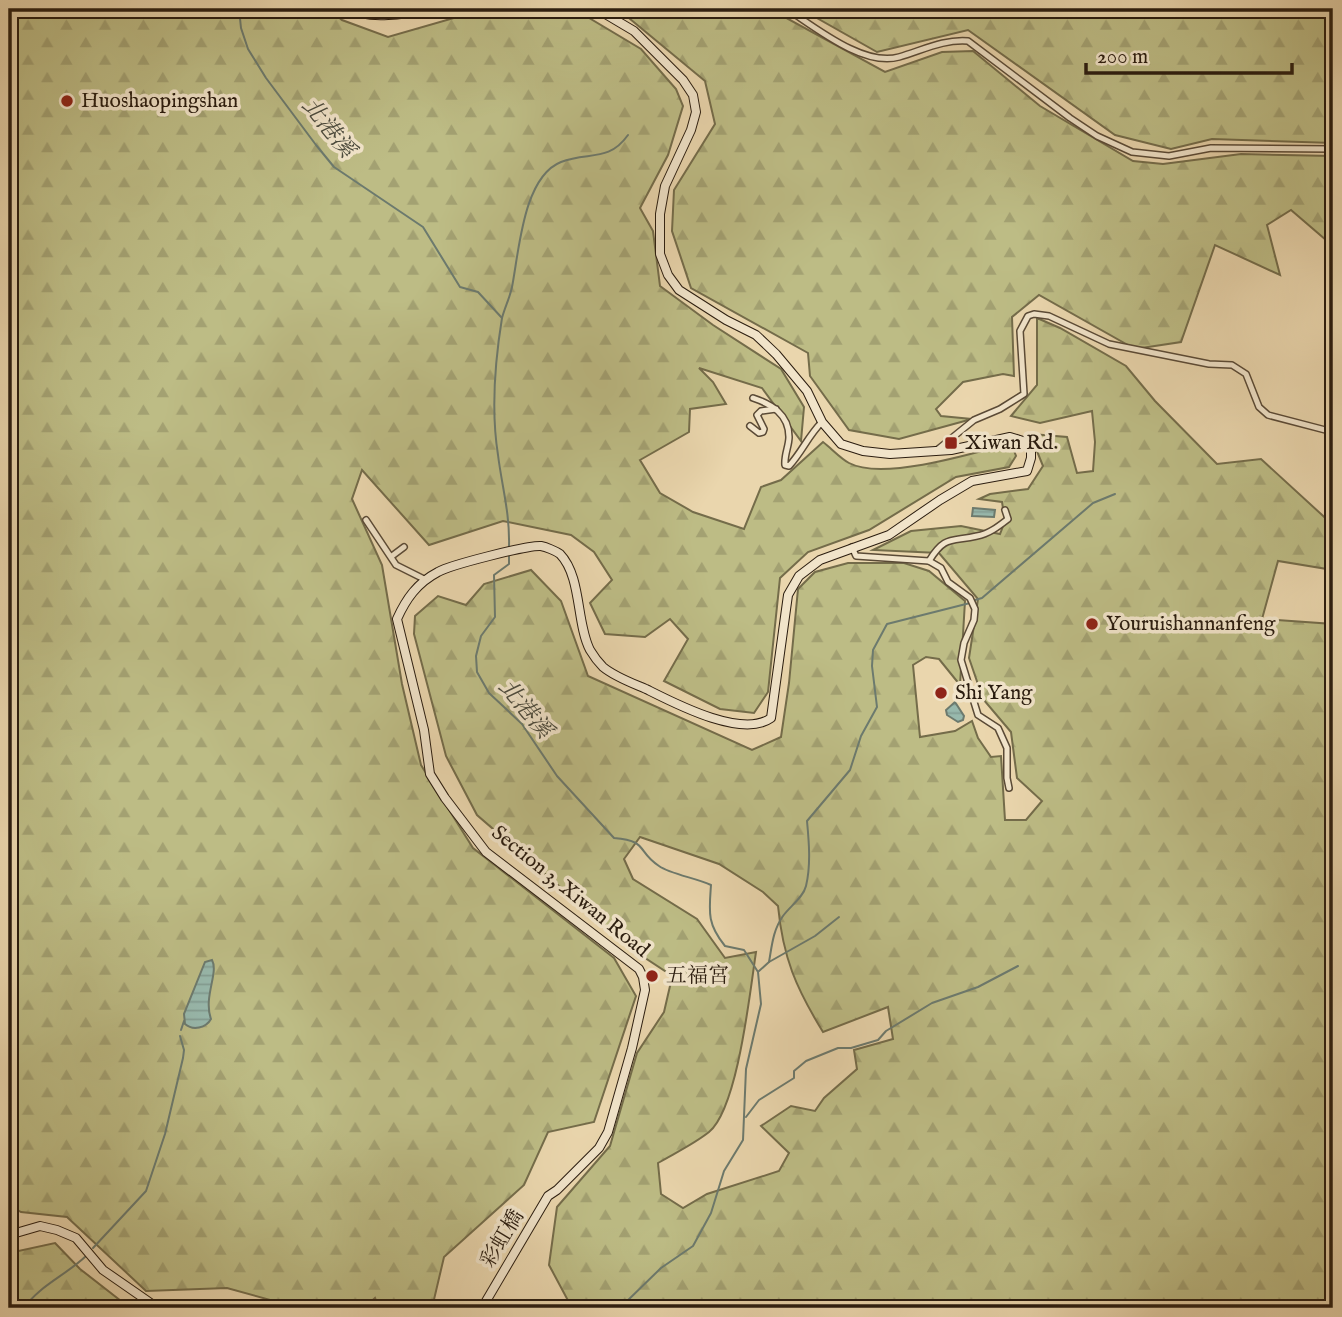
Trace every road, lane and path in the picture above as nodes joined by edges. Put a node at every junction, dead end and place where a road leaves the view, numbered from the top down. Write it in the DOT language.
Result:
graph roads {
  1 [pos="346,9"];
  2 [pos="431,9"];
  3 [pos="597,9"];
  4 [pos="787,9"];
  5 [pos="374,12"];
  6 [pos="1333,149"];
  7 [pos="753,398"];
  8 [pos="776,409"];
  9 [pos="822,422"];
  10 [pos="750,426"];
  11 [pos="1333,432"];
  12 [pos="935,452"];
  13 [pos="1004,510"];
  14 [pos="366,520"];
  15 [pos="404,547"];
  16 [pos="852,547"];
  17 [pos="391,556"];
  18 [pos="929,561"];
  19 [pos="426,580"];
  20 [pos="1009,788"];
  21 [pos="557,1190"];
  22 [pos="9,1235"];
  23 [pos="218,1308"];
  24 [pos="482,1308"];
  1 -- 5 [label="street"];
  2 -- 5 [label="street"];
  3 -- 9 [label="street"];
  4 -- 6 [label="street"];
  7 -- 8 [label="street"];
  8 -- 9 [label="street"];
  8 -- 10 [label="street"];
  9 -- 12 [label="street"];
  11 -- 12 [label="street"];
  12 -- 16 [label="street"];
  13 -- 18 [label="street"];
  14 -- 17 [label="street"];
  15 -- 17 [label="street"];
  16 -- 18 [label="street"];
  16 -- 19 [label="street, Section 3, Xiwan Road"];
  17 -- 19 [label="street"];
  18 -- 20 [label="street"];
  19 -- 21 [label="street, Section 3, Xiwan Road"];
  21 -- 24 [label="street, 彩虹橋"];
  22 -- 23 [label="street"];
}
